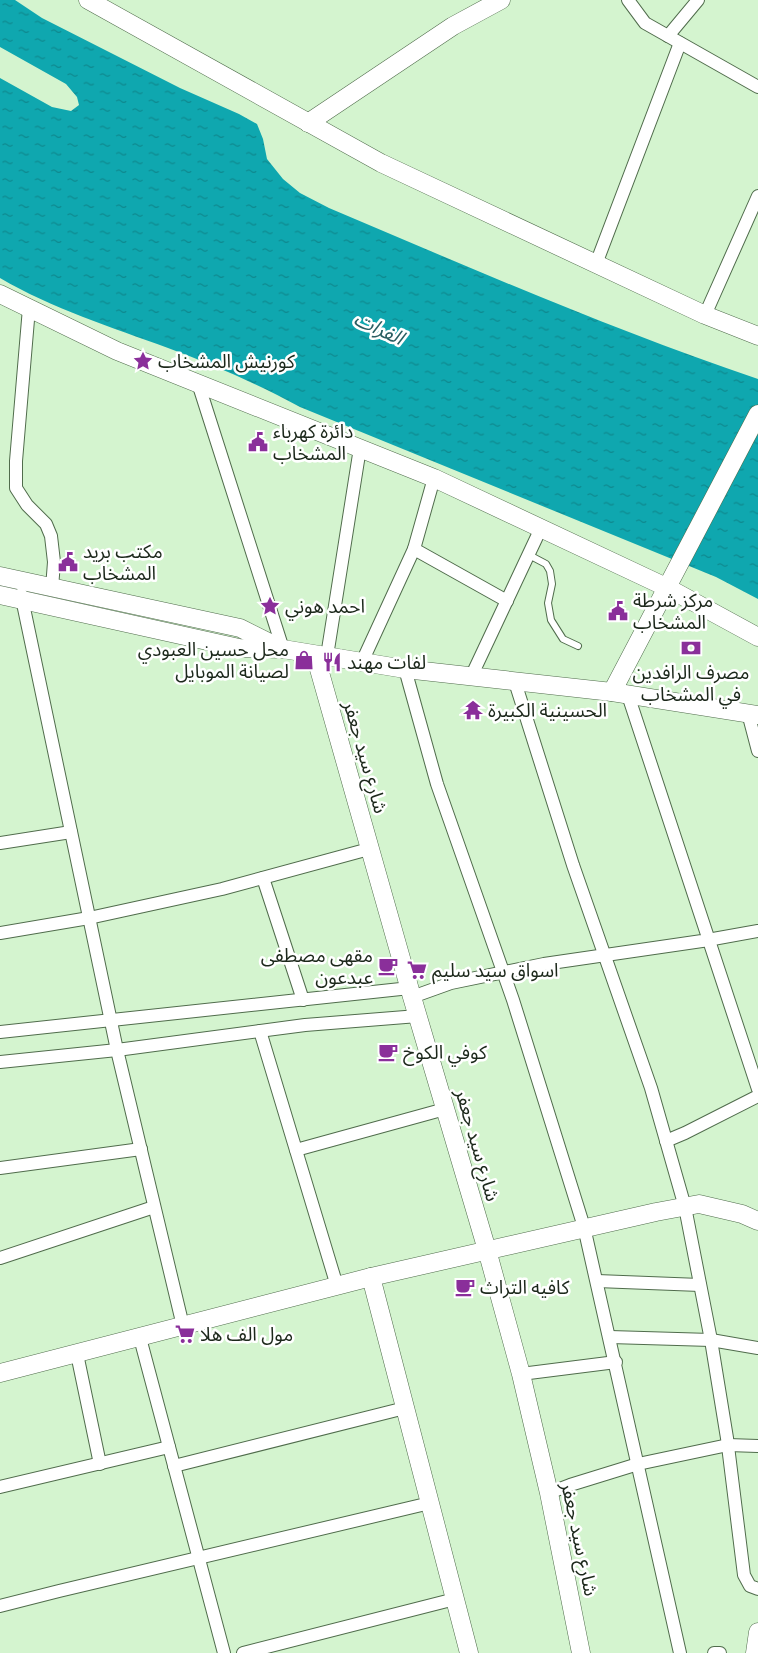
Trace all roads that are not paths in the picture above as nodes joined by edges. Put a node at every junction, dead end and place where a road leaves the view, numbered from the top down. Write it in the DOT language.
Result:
graph roads {
  1 [pos="88,0"];
  2 [pos="501,0"];
  3 [pos="628,0"];
  4 [pos="698,0"];
  5 [pos="674,40"];
  6 [pos="758,87"];
  7 [pos="308,123"];
  8 [pos="758,196"];
  9 [pos="596,264"];
  10 [pos="0,294"];
  11 [pos="29,308"];
  12 [pos="705,315"];
  13 [pos="758,336"];
  14 [pos="198,383"];
  15 [pos="758,414"];
  16 [pos="360,448"];
  17 [pos="434,478"];
  18 [pos="541,528"];
  19 [pos="414,549"];
  20 [pos="529,556"];
  21 [pos="0,576"];
  22 [pos="20,581"];
  23 [pos="52,588"];
  24 [pos="668,588"];
  25 [pos="0,595"];
  26 [pos="22,600"];
  27 [pos="507,601"];
  28 [pos="758,637"];
  29 [pos="578,646"];
  30 [pos="283,649"];
  31 [pos="321,655"];
  32 [pos="362,662"];
  33 [pos="405,669"];
  34 [pos="471,677"];
  35 [pos="515,682"];
  36 [pos="620,694"];
  37 [pos="753,714"];
  38 [pos="758,750"];
  39 [pos="71,832"];
  40 [pos="0,843"];
  41 [pos="369,849"];
  42 [pos="262,878"];
  43 [pos="89,918"];
  44 [pos="758,931"];
  45 [pos="0,933"];
  46 [pos="708,940"];
  47 [pos="604,955"];
  48 [pos="503,972"];
  49 [pos="411,992"];
  50 [pos="303,1000"];
  51 [pos="418,1016"];
  52 [pos="111,1021"];
  53 [pos="260,1031"];
  54 [pos="0,1032"];
  55 [pos="117,1050"];
  56 [pos="0,1062"];
  57 [pos="758,1088"];
  58 [pos="758,1096"];
  59 [pos="446,1109"];
  60 [pos="666,1141"];
  61 [pos="141,1149"];
  62 [pos="296,1150"];
  63 [pos="0,1168"];
  64 [pos="154,1207"];
  65 [pos="685,1207"];
  66 [pos="758,1221"];
  67 [pos="584,1228"];
  68 [pos="487,1250"];
  69 [pos="0,1258"];
  70 [pos="371,1277"];
  71 [pos="598,1281"];
  72 [pos="700,1285"];
  73 [pos="336,1286"];
  74 [pos="183,1326"];
  75 [pos="610,1337"];
  76 [pos="140,1338"];
  77 [pos="711,1340"];
  78 [pos="758,1348"];
  79 [pos="78,1354"];
  80 [pos="616,1362"];
  81 [pos="0,1373"];
  82 [pos="521,1374"];
  83 [pos="405,1408"];
  84 [pos="728,1445"];
  85 [pos="758,1446"];
  86 [pos="169,1447"];
  87 [pos="100,1464"];
  88 [pos="638,1464"];
  89 [pos="174,1466"];
  90 [pos="0,1487"];
  91 [pos="549,1494"];
  92 [pos="430,1502"];
  93 [pos="199,1558"];
  94 [pos="758,1589"];
  95 [pos="455,1599"];
  96 [pos="0,1606"];
  97 [pos="758,1632"];
  98 [pos="224,1653"];
  99 [pos="243,1653"];
  100 [pos="469,1653"];
  101 [pos="581,1653"];
  102 [pos="680,1653"];
  103 [pos="714,1653"];
  104 [pos="720,1653"];
  105 [pos="755,1653"];
  1 -- 7 [label="street"];
  2 -- 7 [label="street"];
  3 -- 5 [label="street"];
  4 -- 5 [label="street"];
  5 -- 6 [label="street"];
  5 -- 9 [label="street"];
  7 -- 9 [label="street"];
  8 -- 12 [label="street"];
  9 -- 12 [label="street"];
  10 -- 11 [label="street"];
  11 -- 14 [label="street"];
  11 -- 23 [label="street"];
  12 -- 13 [label="street"];
  14 -- 16 [label="street"];
  14 -- 30 [label="street"];
  15 -- 24 [label="street"];
  16 -- 17 [label="street"];
  16 -- 31 [label="street"];
  17 -- 18 [label="street"];
  17 -- 19 [label="street"];
  18 -- 20 [label="street"];
  18 -- 24 [label="street"];
  19 -- 27 [label="street"];
  19 -- 32 [label="street"];
  20 -- 27 [label="street"];
  20 -- 29 [label="lane"];
  21 -- 22 [label="street"];
  22 -- 23 [label="street"];
  22 -- 26 [label="street"];
  23 -- 30 [label="street"];
  24 -- 28 [label="street"];
  24 -- 36 [label="street"];
  25 -- 26 [label="street"];
  26 -- 30 [label="street"];
  26 -- 39 [label="street"];
  27 -- 34 [label="street"];
  30 -- 31 [label="street"];
  31 -- 32 [label="street"];
  31 -- 41 [label="street, شارع سيد جعفر"];
  32 -- 33 [label="street"];
  33 -- 34 [label="street"];
  33 -- 48 [label="street"];
  34 -- 35 [label="street"];
  35 -- 36 [label="street"];
  35 -- 47 [label="street"];
  36 -- 37 [label="street"];
  36 -- 46 [label="street"];
  37 -- 38 [label="street"];
  39 -- 40 [label="street"];
  39 -- 43 [label="street"];
  41 -- 42 [label="street"];
  41 -- 49 [label="street, شارع سيد جعفر"];
  42 -- 43 [label="street"];
  42 -- 50 [label="street"];
  43 -- 45 [label="street"];
  43 -- 52 [label="street"];
  44 -- 46 [label="street"];
  46 -- 47 [label="street"];
  46 -- 57 [label="street"];
  47 -- 48 [label="street"];
  47 -- 60 [label="street"];
  48 -- 49 [label="street"];
  48 -- 67 [label="street"];
  49 -- 50 [label="street"];
  49 -- 51 [label="street, شارع سيد جعفر"];
  50 -- 52 [label="street"];
  51 -- 53 [label="street"];
  51 -- 59 [label="street, شارع سيد جعفر"];
  52 -- 54 [label="street"];
  52 -- 55 [label="street"];
  53 -- 55 [label="street"];
  53 -- 62 [label="street"];
  55 -- 56 [label="street"];
  55 -- 61 [label="street"];
  58 -- 60 [label="street"];
  59 -- 62 [label="street"];
  59 -- 68 [label="street, شارع سيد جعفر"];
  60 -- 65 [label="street"];
  61 -- 63 [label="street"];
  61 -- 64 [label="street"];
  62 -- 73 [label="street"];
  64 -- 69 [label="street"];
  64 -- 74 [label="street"];
  65 -- 66 [label="street"];
  65 -- 67 [label="street"];
  65 -- 72 [label="street"];
  67 -- 68 [label="street"];
  67 -- 71 [label="street"];
  68 -- 70 [label="street"];
  68 -- 82 [label="street, شارع سيد جعفر"];
  70 -- 73 [label="street"];
  70 -- 83 [label="street"];
  71 -- 72 [label="street"];
  71 -- 75 [label="street"];
  72 -- 77 [label="street"];
  73 -- 74 [label="street"];
  74 -- 76 [label="street"];
  75 -- 77 [label="street"];
  75 -- 80 [label="street"];
  76 -- 79 [label="street"];
  76 -- 86 [label="street"];
  77 -- 78 [label="street"];
  77 -- 84 [label="street"];
  79 -- 81 [label="street"];
  79 -- 87 [label="street"];
  80 -- 82 [label="street"];
  80 -- 88 [label="street"];
  82 -- 91 [label="street, شارع سيد جعفر"];
  83 -- 89 [label="street"];
  83 -- 92 [label="street"];
  84 -- 85 [label="street"];
  84 -- 88 [label="street"];
  84 -- 94 [label="street"];
  86 -- 87 [label="street"];
  86 -- 89 [label="street"];
  87 -- 90 [label="street"];
  88 -- 91 [label="street"];
  88 -- 102 [label="street"];
  89 -- 93 [label="street"];
  91 -- 101 [label="street, شارع سيد جعفر"];
  92 -- 93 [label="street"];
  92 -- 95 [label="street"];
  93 -- 96 [label="street"];
  93 -- 98 [label="street"];
  95 -- 99 [label="street"];
  95 -- 100 [label="street"];
  97 -- 105 [label="street"];
  103 -- 104 [label="street"];
}
